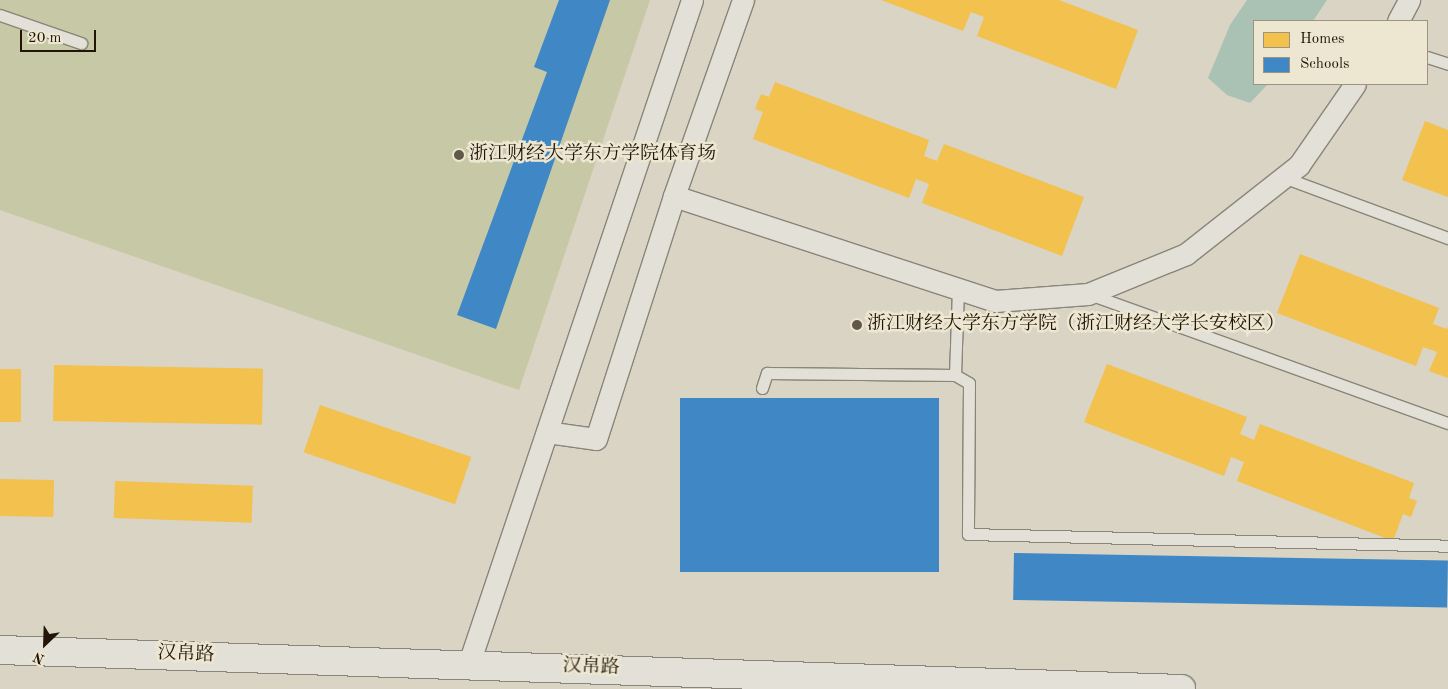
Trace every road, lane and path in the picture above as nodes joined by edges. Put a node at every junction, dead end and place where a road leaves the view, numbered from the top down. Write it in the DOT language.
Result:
graph roads {
  1 [pos="692,0"];
  2 [pos="743,0"];
  3 [pos="1409,0"];
  4 [pos="0,15"];
  5 [pos="1399,20"];
  6 [pos="81,44"];
  7 [pos="1428,57"];
  8 [pos="1448,64"];
  9 [pos="1354,85"];
  10 [pos="1283,177"];
  11 [pos="674,196"];
  12 [pos="1448,238"];
  13 [pos="958,289"];
  14 [pos="1088,294"];
  15 [pos="956,375"];
  16 [pos="762,388"];
  17 [pos="1448,423"];
  18 [pos="547,432"];
  19 [pos="1448,546"];
  20 [pos="0,650"];
  21 [pos="469,663"];
  22 [pos="1181,689"];
  1 -- 18 [label="street"];
  2 -- 11 [label="street"];
  3 -- 5 [label="street"];
  4 -- 6 [label="lane"];
  7 -- 8 [label="lane"];
  9 -- 10 [label="street"];
  10 -- 12 [label="lane"];
  10 -- 14 [label="street"];
  11 -- 13 [label="street"];
  11 -- 18 [label="street"];
  13 -- 14 [label="street"];
  13 -- 15 [label="lane"];
  14 -- 17 [label="lane"];
  15 -- 16 [label="lane"];
  15 -- 19 [label="lane"];
  18 -- 21 [label="street"];
  20 -- 21 [label="street, 汉帛路"];
  21 -- 22 [label="street, 汉帛路"];
}
